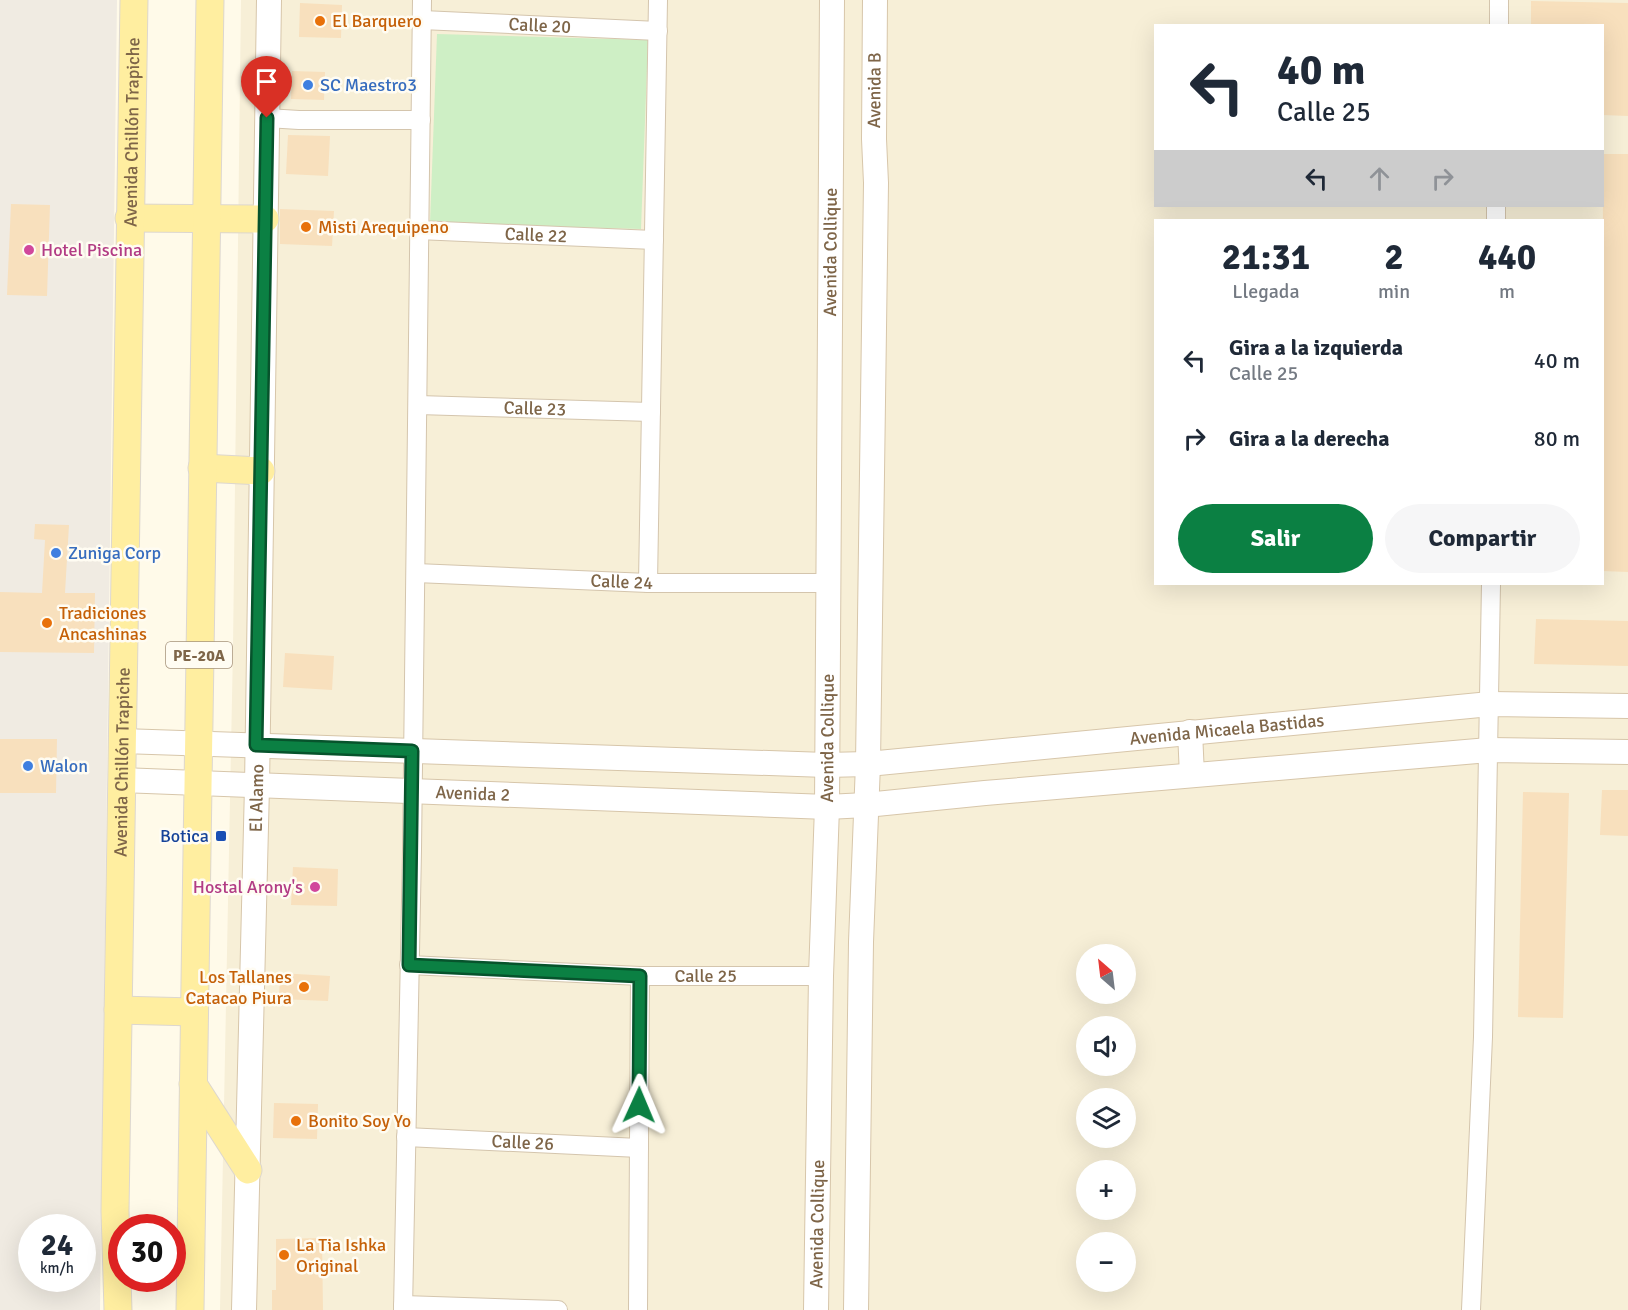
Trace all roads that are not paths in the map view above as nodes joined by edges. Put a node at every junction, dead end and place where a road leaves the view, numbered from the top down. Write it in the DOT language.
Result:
graph roads {
  1 [pos="134,0"];
  2 [pos="210,0"];
  3 [pos="269,0"];
  4 [pos="422,0"];
  5 [pos="658,0"];
  6 [pos="832,0"];
  7 [pos="875,0"];
  8 [pos="1499,0"];
  9 [pos="422,20"];
  10 [pos="1499,24"];
  11 [pos="658,31"];
  12 [pos="267,118"];
  13 [pos="421,120"];
  14 [pos="129,218"];
  15 [pos="206,219"];
  16 [pos="265,219"];
  17 [pos="418,230"];
  18 [pos="654,240"];
  19 [pos="418,405"];
  20 [pos="651,412"];
  21 [pos="202,468"];
  22 [pos="261,471"];
  23 [pos="416,573"];
  24 [pos="648,583"];
  25 [pos="828,583"];
  26 [pos="1491,585"];
  27 [pos="1490,704"];
  28 [pos="1628,706"];
  29 [pos="1190,732"];
  30 [pos="122,741"];
  31 [pos="197,742"];
  32 [pos="256,745"];
  33 [pos="1489,750"];
  34 [pos="412,751"];
  35 [pos="1628,752"];
  36 [pos="976,754"];
  37 [pos="868,764"];
  38 [pos="826,765"];
  39 [pos="1192,775"];
  40 [pos="121,780"];
  41 [pos="197,783"];
  42 [pos="257,786"];
  43 [pos="412,792"];
  44 [pos="985,793"];
  45 [pos="866,805"];
  46 [pos="826,807"];
  47 [pos="409,965"];
  48 [pos="640,976"];
  49 [pos="821,976"];
  50 [pos="118,1010"];
  51 [pos="194,1012"];
  52 [pos="193,1084"];
  53 [pos="406,1137"];
  54 [pos="639,1148"];
  55 [pos="248,1170"];
  56 [pos="403,1308"];
  57 [pos="118,1310"];
  58 [pos="190,1310"];
  59 [pos="244,1310"];
  60 [pos="558,1310"];
  61 [pos="638,1310"];
  62 [pos="816,1310"];
  63 [pos="856,1310"];
  64 [pos="1471,1310"];
  1 -- 14 [label="main road, Avenida Chillón Trapiche"];
  2 -- 15 [label="main road, PE-20A"];
  3 -- 12 [label="street, El Alamo"];
  4 -- 9 [label="street"];
  5 -- 11 [label="street"];
  6 -- 25 [label="street, Avenida Collique"];
  7 -- 37 [label="street, Avenida B"];
  8 -- 10 [label="street"];
  9 -- 11 [label="street, Calle 20"];
  9 -- 13 [label="street"];
  11 -- 18 [label="street"];
  12 -- 13 [label="street"];
  12 -- 16 [label="street, El Alamo"];
  13 -- 17 [label="street"];
  14 -- 15 [label="main road"];
  14 -- 30 [label="main road, Avenida Chillón Trapiche"];
  15 -- 16 [label="main road"];
  15 -- 21 [label="main road, PE-20A"];
  16 -- 22 [label="street, El Alamo"];
  17 -- 18 [label="street, Calle 22"];
  17 -- 19 [label="street"];
  18 -- 20 [label="street"];
  19 -- 20 [label="street, Calle 23"];
  19 -- 23 [label="street"];
  20 -- 24 [label="street"];
  21 -- 22 [label="main road"];
  21 -- 31 [label="main road, PE-20A"];
  22 -- 32 [label="street, El Alamo"];
  23 -- 24 [label="street, Calle 24"];
  23 -- 34 [label="street"];
  24 -- 25 [label="street, Calle 24"];
  25 -- 38 [label="street, Avenida Collique"];
  26 -- 27 [label="street"];
  27 -- 28 [label="street, Avenida Micaela Bastidas"];
  27 -- 29 [label="street, Avenida Micaela Bastidas"];
  27 -- 33 [label="street"];
  29 -- 36 [label="street, Avenida Micaela Bastidas"];
  29 -- 39 [label="street"];
  30 -- 31 [label="street"];
  30 -- 40 [label="main road, Avenida Chillón Trapiche"];
  31 -- 32 [label="street"];
  31 -- 41 [label="main road, PE-20A"];
  32 -- 34 [label="street"];
  32 -- 42 [label="street, El Alamo"];
  33 -- 35 [label="street"];
  33 -- 39 [label="street"];
  33 -- 64 [label="street"];
  34 -- 38 [label="street"];
  34 -- 43 [label="street"];
  36 -- 37 [label="street, Avenida Micaela Bastidas"];
  36 -- 44 [label="street"];
  37 -- 38 [label="street, Avenida Micaela Bastidas"];
  37 -- 45 [label="street, Avenida B"];
  38 -- 46 [label="street, Avenida Collique"];
  39 -- 44 [label="street"];
  40 -- 41 [label="street, Avenida 2"];
  40 -- 50 [label="main road, Avenida Chillón Trapiche"];
  41 -- 42 [label="street, Avenida 2"];
  41 -- 51 [label="main road, PE-20A"];
  42 -- 43 [label="street, Avenida 2"];
  42 -- 55 [label="street, El Alamo"];
  43 -- 46 [label="street, Avenida 2"];
  43 -- 47 [label="street"];
  44 -- 45 [label="street"];
  45 -- 46 [label="street"];
  45 -- 63 [label="street, Avenida B"];
  46 -- 49 [label="street, Avenida Collique"];
  47 -- 48 [label="street, Calle 25"];
  47 -- 53 [label="street"];
  48 -- 49 [label="street, Calle 25"];
  48 -- 54 [label="street"];
  49 -- 62 [label="street, Avenida Collique"];
  50 -- 51 [label="main road"];
  50 -- 57 [label="main road, Avenida Chillón Trapiche"];
  51 -- 52 [label="main road, PE-20A"];
  52 -- 55 [label="main road"];
  52 -- 58 [label="main road, PE-20A"];
  53 -- 54 [label="street, Calle 26"];
  53 -- 56 [label="street"];
  54 -- 61 [label="street"];
  55 -- 59 [label="street, El Alamo"];
  56 -- 60 [label="street"];
}
